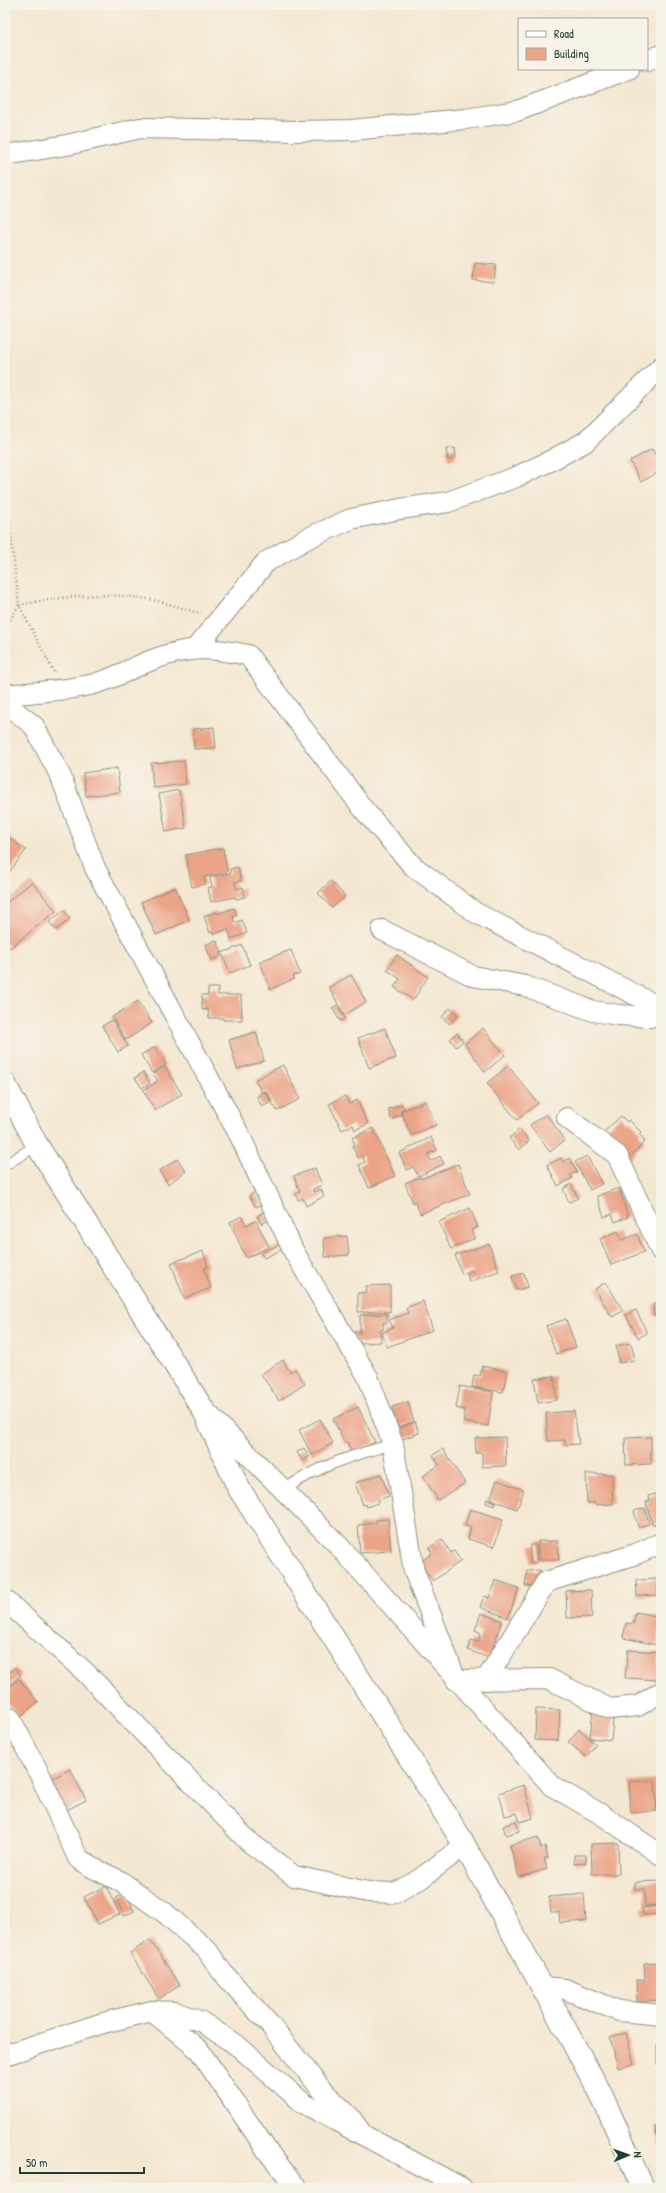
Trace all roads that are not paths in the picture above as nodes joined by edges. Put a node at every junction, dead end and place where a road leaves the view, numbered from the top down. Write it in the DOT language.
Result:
graph roads {
  1 [pos="661,55"];
  2 [pos="648,61"];
  3 [pos="626,70"];
  4 [pos="5,155"];
  5 [pos="661,367"];
  6 [pos="196,648"];
  7 [pos="5,695"];
  8 [pos="5,703"];
  9 [pos="382,930"];
  10 [pos="661,1008"];
  11 [pos="661,1011"];
  12 [pos="5,1084"];
  13 [pos="567,1118"];
  14 [pos="37,1145"];
  15 [pos="5,1165"];
  16 [pos="661,1251"];
  17 [pos="204,1411"];
  18 [pos="393,1444"];
  19 [pos="284,1490"];
  20 [pos="661,1543"];
  21 [pos="5,1600"];
  22 [pos="456,1680"];
  23 [pos="486,1680"];
  24 [pos="661,1692"];
  25 [pos="10,1718"];
  26 [pos="465,1845"];
  27 [pos="661,1855"];
  28 [pos="542,1987"];
  29 [pos="152,2011"];
  30 [pos="661,2015"];
  31 [pos="5,2055"];
  32 [pos="363,2135"];
  33 [pos="298,2188"];
  34 [pos="462,2188"];
  35 [pos="643,2188"];
  1 -- 2 [label="street"];
  3 -- 4 [label="street"];
  5 -- 6 [label="street"];
  6 -- 7 [label="street"];
  6 -- 10 [label="street"];
  8 -- 18 [label="street"];
  9 -- 11 [label="street"];
  12 -- 14 [label="street"];
  13 -- 16 [label="street"];
  14 -- 15 [label="lane"];
  14 -- 17 [label="street"];
  17 -- 19 [label="street"];
  17 -- 26 [label="street"];
  18 -- 19 [label="lane"];
  18 -- 22 [label="street"];
  19 -- 22 [label="street"];
  20 -- 23 [label="street"];
  21 -- 26 [label="street"];
  22 -- 23 [label="street"];
  22 -- 27 [label="street"];
  23 -- 24 [label="street"];
  25 -- 32 [label="street"];
  26 -- 28 [label="street"];
  28 -- 30 [label="street"];
  28 -- 35 [label="street"];
  29 -- 31 [label="street"];
  29 -- 32 [label="street"];
  29 -- 33 [label="street"];
  32 -- 34 [label="street"];
}
